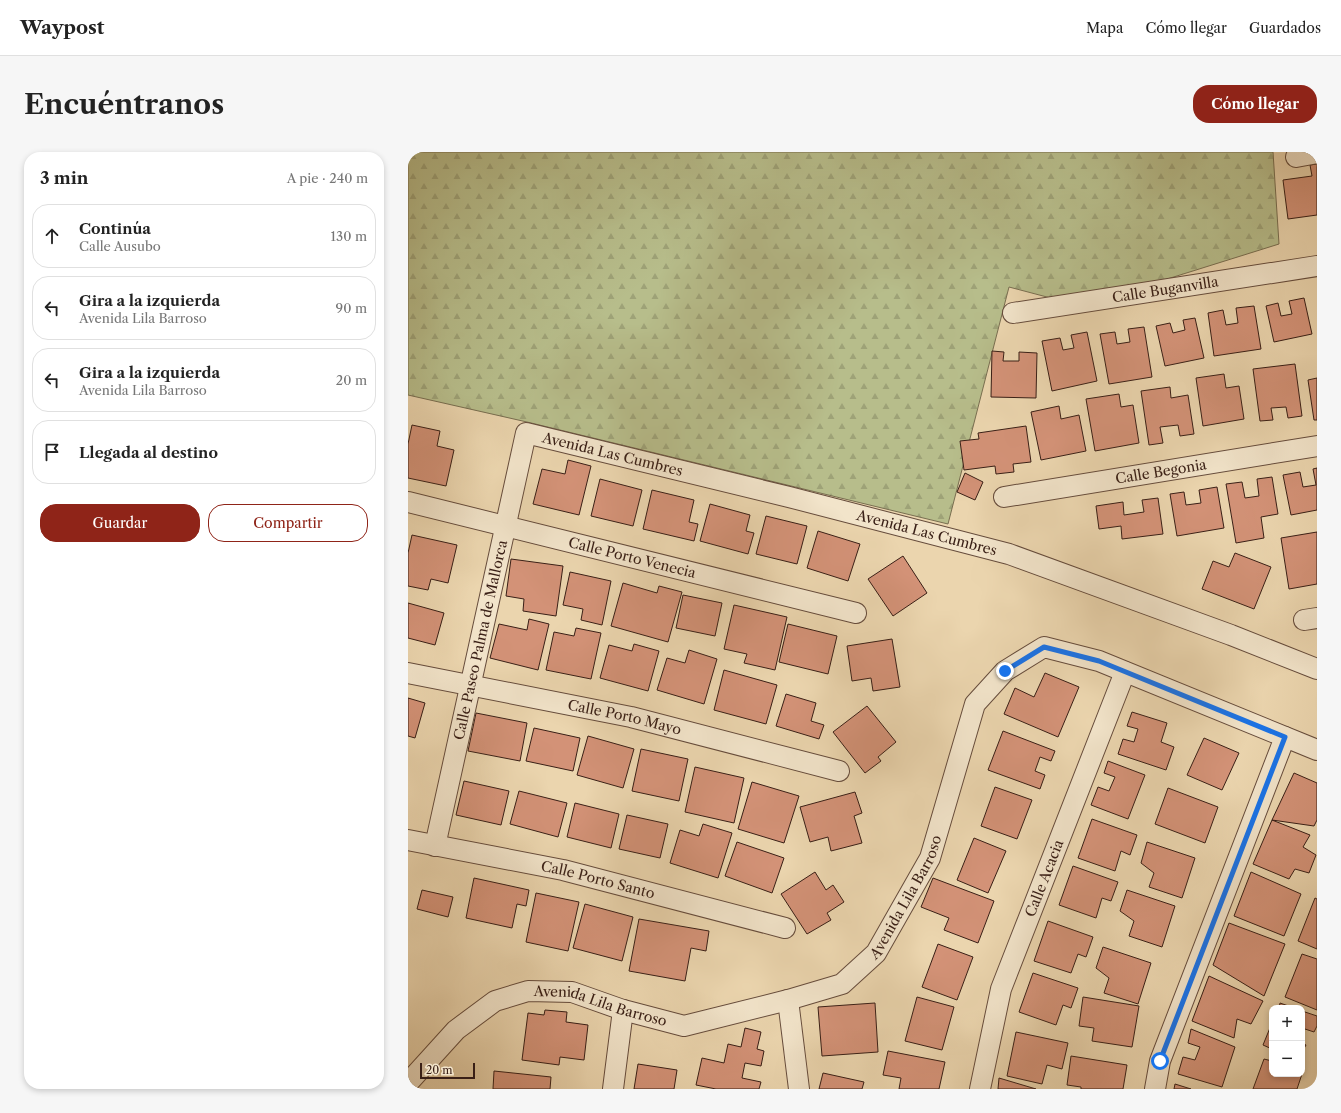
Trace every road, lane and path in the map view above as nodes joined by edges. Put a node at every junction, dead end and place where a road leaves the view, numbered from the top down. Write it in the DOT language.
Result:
graph roads {
  1 [pos="1317,153"];
  2 [pos="1296,156"];
  3 [pos="1317,266"];
  4 [pos="1013,312"];
  5 [pos="526,434"];
  6 [pos="1317,446"];
  7 [pos="1004,496"];
  8 [pos="408,502"];
  9 [pos="506,525"];
  10 [pos="856,613"];
  11 [pos="1317,669"];
  12 [pos="1125,672"];
  13 [pos="408,673"];
  14 [pos="470,685"];
  15 [pos="1285,737"];
  16 [pos="1317,750"];
  17 [pos="839,771"];
  18 [pos="408,840"];
  19 [pos="435,846"];
  20 [pos="785,928"];
  21 [pos="788,1000"];
  22 [pos="623,1010"];
  23 [pos="408,1083"];
  24 [pos="613,1089"];
  25 [pos="799,1089"];
  26 [pos="980,1089"];
  27 [pos="1154,1089"];
  1 -- 2 [label="street"];
  3 -- 4 [label="street, Calle Buganvilla"];
  5 -- 9 [label="street, Calle Paseo Palma de Mallorca"];
  5 -- 11 [label="street, Avenida Las Cumbres"];
  6 -- 7 [label="street, Calle Begonia"];
  8 -- 9 [label="street, Calle Porto Venecia"];
  9 -- 10 [label="street, Calle Porto Venecia"];
  9 -- 14 [label="street, Calle Paseo Palma de Mallorca"];
  12 -- 15 [label="street, Avenida Lila Barroso"];
  12 -- 21 [label="street, Avenida Lila Barroso"];
  12 -- 26 [label="street, Calle Acacia"];
  13 -- 14 [label="street, Calle Porto Mayo"];
  14 -- 17 [label="street, Calle Porto Mayo"];
  14 -- 19 [label="street, Calle Paseo Palma de Mallorca"];
  15 -- 16 [label="street, Avenida Lila Barroso"];
  15 -- 27 [label="street"];
  18 -- 19 [label="street, Calle Porto Santo"];
  19 -- 20 [label="street, Calle Porto Santo"];
  21 -- 22 [label="street, Avenida Lila Barroso"];
  21 -- 25 [label="street"];
  22 -- 23 [label="street, Avenida Lila Barroso"];
  22 -- 24 [label="street"];
}
